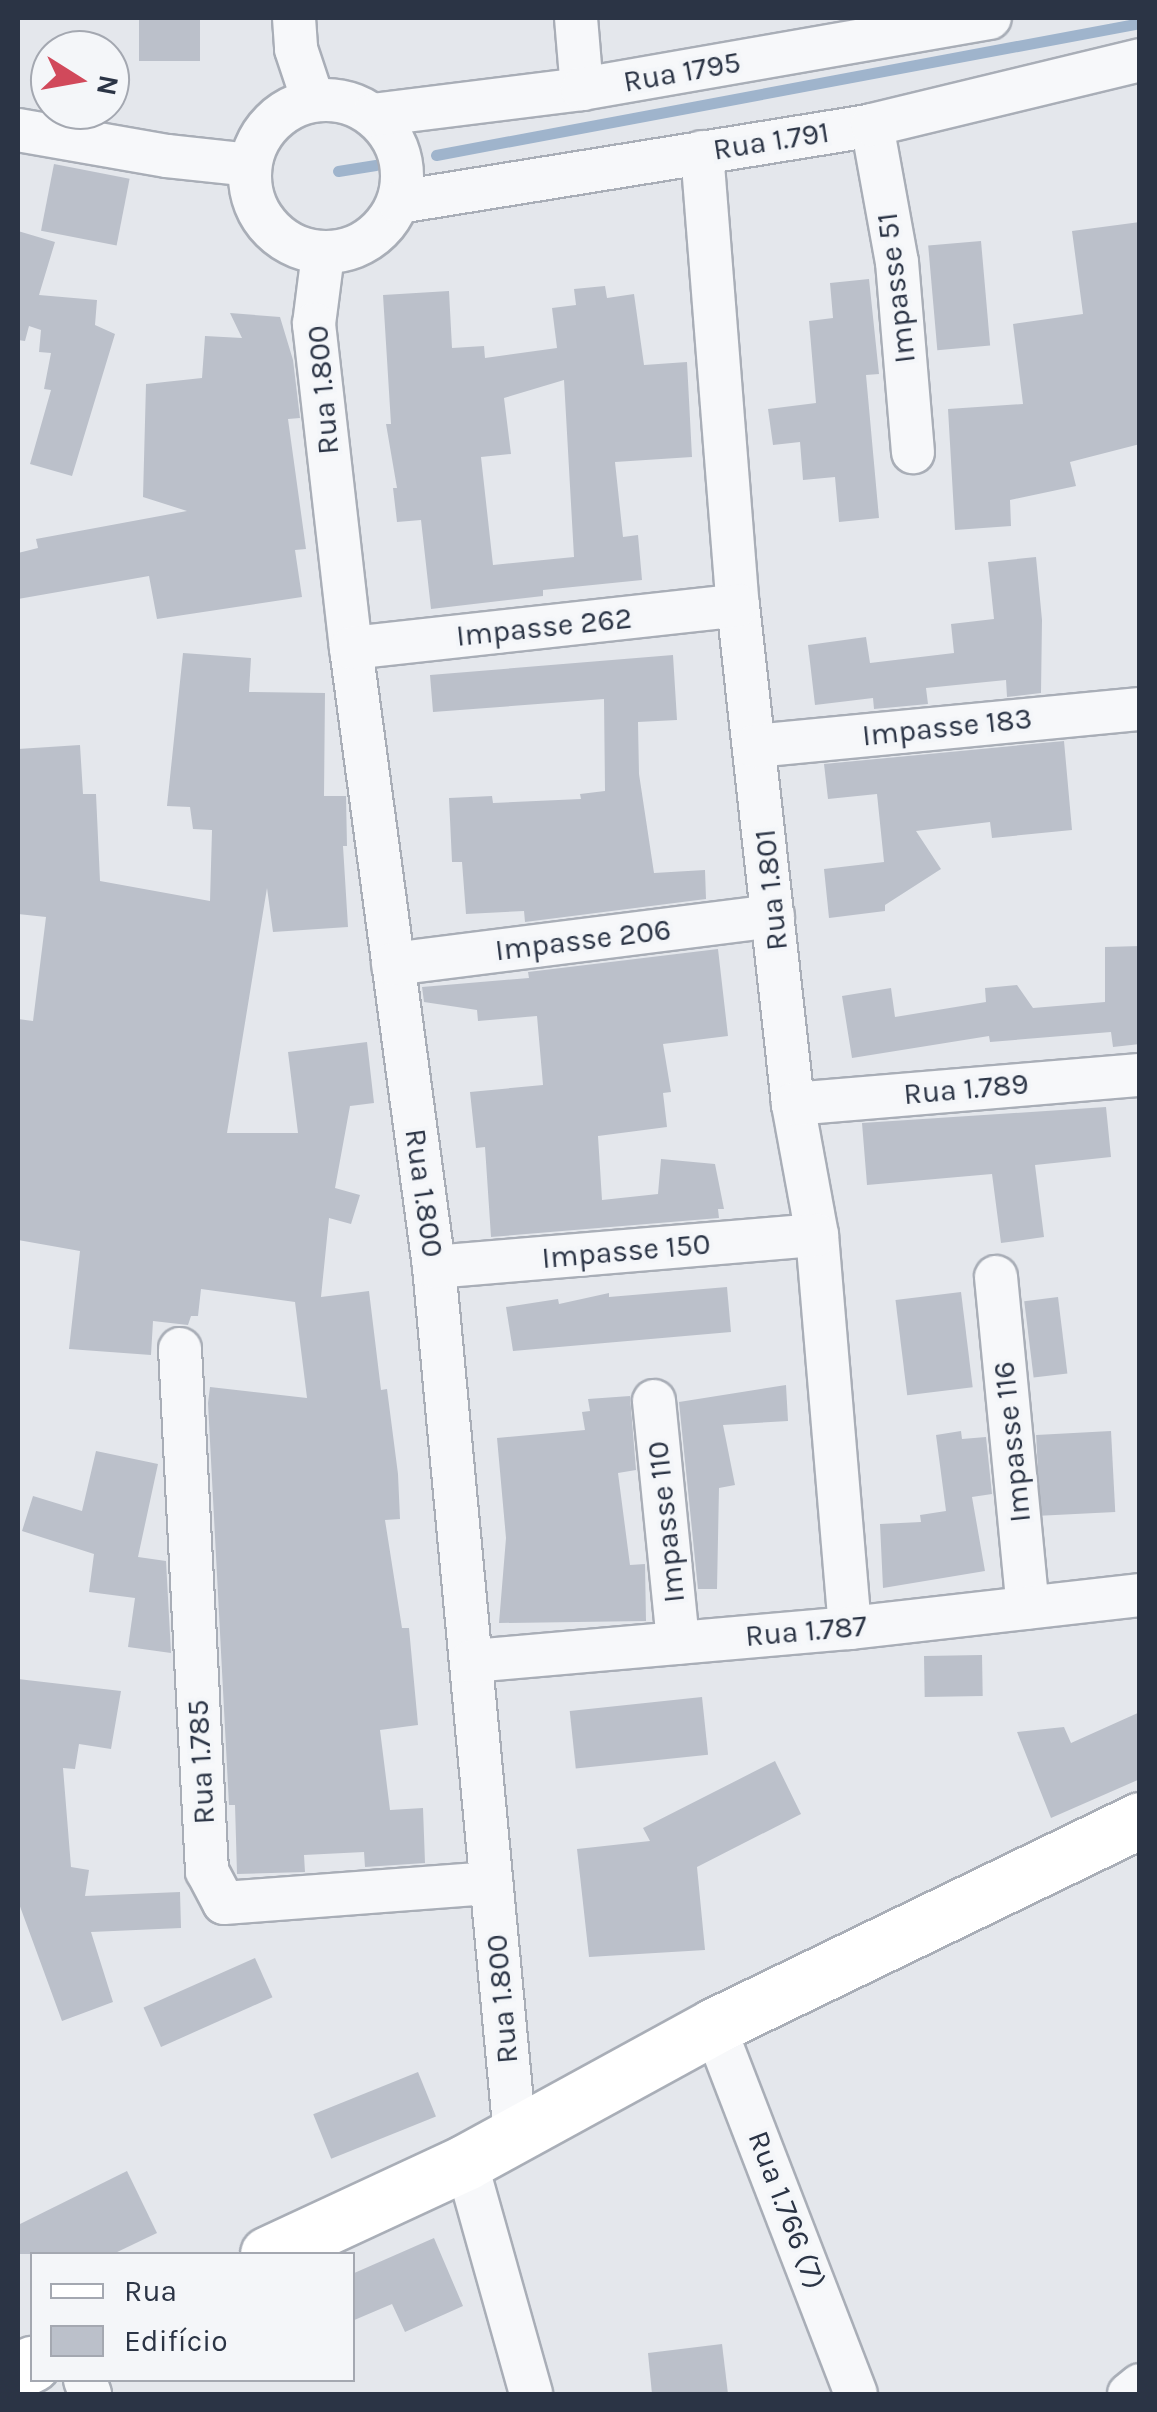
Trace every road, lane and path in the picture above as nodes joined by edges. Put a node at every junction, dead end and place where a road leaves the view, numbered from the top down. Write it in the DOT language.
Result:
graph roads {
  1 [pos="294,18"];
  2 [pos="576,18"];
  3 [pos="990,18"];
  4 [pos="857,30"];
  5 [pos="1140,60"];
  6 [pos="582,89"];
  7 [pos="313,100"];
  8 [pos="373,115"];
  9 [pos="872,124"];
  10 [pos="18,130"];
  11 [pos="702,152"];
  12 [pos="250,165"];
  13 [pos="399,202"];
  14 [pos="324,254"];
  15 [pos="913,452"];
  16 [pos="738,605"];
  17 [pos="351,648"];
  18 [pos="1140,709"];
  19 [pos="755,746"];
  20 [pos="774,916"];
  21 [pos="393,964"];
  22 [pos="1140,1075"];
  23 [pos="794,1104"];
  24 [pos="818,1235"];
  25 [pos="434,1267"];
  26 [pos="996,1277"];
  27 [pos="180,1348"];
  28 [pos="654,1400"];
  29 [pos="1140,1594"];
  30 [pos="1028,1607"];
  31 [pos="850,1628"];
  32 [pos="678,1643"];
  33 [pos="472,1661"];
  34 [pos="1140,1820"];
  35 [pos="491,1883"];
  36 [pos="714,2026"];
  37 [pos="514,2136"];
  38 [pos="466,2162"];
  39 [pos="272,2252"];
  40 [pos="1140,2385"];
  41 [pos="530,2394"];
  42 [pos="856,2394"];
  43 [pos="1130,2394"];
  1 -- 7 [label="street"];
  2 -- 6 [label="street"];
  3 -- 4 [label="street, Rua 1795"];
  4 -- 6 [label="street, Rua 1795"];
  5 -- 9 [label="street, Rua 1.791"];
  6 -- 8 [label="street, Rua 1795"];
  7 -- 8 [label="street"];
  7 -- 12 [label="street"];
  8 -- 13 [label="street"];
  9 -- 11 [label="street, Rua 1.791"];
  9 -- 15 [label="street, Impasse 51"];
  10 -- 12 [label="street"];
  11 -- 13 [label="street, Rua 1.791"];
  11 -- 16 [label="street, Rua 1.801"];
  12 -- 14 [label="street"];
  13 -- 14 [label="street"];
  14 -- 17 [label="street, Rua 1.800"];
  16 -- 17 [label="street, Impasse 262"];
  16 -- 19 [label="street, Rua 1.801"];
  17 -- 21 [label="street, Rua 1.800"];
  18 -- 19 [label="street, Impasse 183"];
  19 -- 20 [label="street, Rua 1.801"];
  20 -- 21 [label="street, Impasse 206"];
  20 -- 23 [label="street, Rua 1.801"];
  21 -- 25 [label="street, Rua 1.800"];
  22 -- 23 [label="street, Rua 1.789"];
  23 -- 24 [label="street, Rua 1.801"];
  24 -- 25 [label="street, Impasse 150"];
  24 -- 31 [label="street, Rua 1.801"];
  25 -- 33 [label="street, Rua 1.800"];
  26 -- 30 [label="street, Impasse 116"];
  27 -- 35 [label="street, Rua 1.785"];
  28 -- 32 [label="street, Impasse 110"];
  29 -- 30 [label="street, Rua 1.787"];
  30 -- 31 [label="street, Rua 1.787"];
  31 -- 32 [label="street, Rua 1.787"];
  32 -- 33 [label="street, Rua 1.787"];
  33 -- 35 [label="street, Rua 1.800"];
  34 -- 36 [label="street"];
  35 -- 37 [label="street, Rua 1.800"];
  36 -- 37 [label="street"];
  36 -- 42 [label="street, Rua 1.766 (7)"];
  37 -- 38 [label="street"];
  38 -- 39 [label="street"];
  38 -- 41 [label="street"];
  40 -- 43 [label="street"];
}
